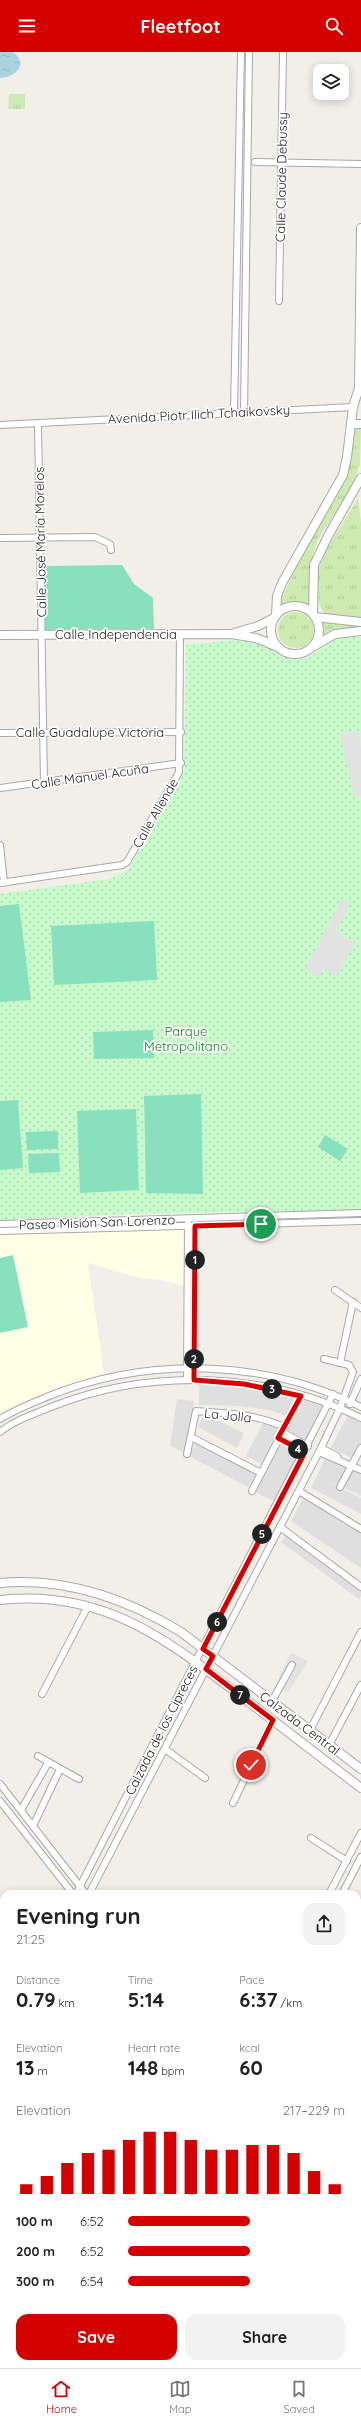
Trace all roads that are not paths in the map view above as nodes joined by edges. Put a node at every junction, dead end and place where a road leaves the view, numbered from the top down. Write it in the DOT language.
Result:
graph roads {
  1 [pos="241,52"];
  2 [pos="249,52"];
  3 [pos="283,52"];
  4 [pos="255,162"];
  5 [pos="281,162"];
  6 [pos="361,164"];
  7 [pos="361,228"];
  8 [pos="279,301"];
  9 [pos="360,391"];
  10 [pos="357,406"];
  11 [pos="234,412"];
  12 [pos="244,412"];
  13 [pos="38,423"];
  14 [pos="351,424"];
  15 [pos="361,424"];
  16 [pos="0,425"];
  17 [pos="361,478"];
  18 [pos="361,484"];
  19 [pos="40,537"];
  20 [pos="0,538"];
  21 [pos="111,550"];
  22 [pos="314,615"];
  23 [pos="275,617"];
  24 [pos="361,622"];
  25 [pos="361,632"];
  26 [pos="180,634"];
  27 [pos="232,634"];
  28 [pos="0,635"];
  29 [pos="41,635"];
  30 [pos="278,647"];
  31 [pos="312,648"];
  32 [pos="43,732"];
  33 [pos="181,732"];
  34 [pos="0,733"];
  35 [pos="181,763"];
  36 [pos="44,782"];
  37 [pos="0,788"];
  38 [pos="0,846"];
  39 [pos="2,883"];
  40 [pos="361,1212"];
  41 [pos="187,1219"];
  42 [pos="195,1219"];
  43 [pos="361,1221"];
  44 [pos="0,1224"];
  45 [pos="188,1226"];
  46 [pos="195,1226"];
  47 [pos="0,1231"];
  48 [pos="335,1290"];
  49 [pos="353,1302"];
  50 [pos="361,1308"];
  51 [pos="324,1359"];
  52 [pos="340,1363"];
  53 [pos="194,1366"];
  54 [pos="187,1367"];
  55 [pos="361,1379"];
  56 [pos="97,1380"];
  57 [pos="187,1380"];
  58 [pos="194,1380"];
  59 [pos="76,1386"];
  60 [pos="102,1390"];
  61 [pos="333,1394"];
  62 [pos="301,1396"];
  63 [pos="80,1397"];
  64 [pos="343,1398"];
  65 [pos="38,1400"];
  66 [pos="351,1402"];
  67 [pos="330,1404"];
  68 [pos="361,1407"];
  69 [pos="340,1408"];
  70 [pos="42,1410"];
  71 [pos="347,1411"];
  72 [pos="3,1418"];
  73 [pos="361,1418"];
  74 [pos="11,1425"];
  75 [pos="0,1432"];
  76 [pos="281,1433"];
  77 [pos="191,1436"];
  78 [pos="308,1446"];
  79 [pos="361,1448"];
  80 [pos="320,1450"];
  81 [pos="305,1452"];
  82 [pos="187,1454"];
  83 [pos="299,1464"];
  84 [pos="352,1466"];
  85 [pos="310,1470"];
  86 [pos="361,1470"];
  87 [pos="261,1473"];
  88 [pos="340,1487"];
  89 [pos="252,1490"];
  90 [pos="299,1491"];
  91 [pos="280,1526"];
  92 [pos="361,1529"];
  93 [pos="246,1566"];
  94 [pos="257,1571"];
  95 [pos="0,1583"];
  96 [pos="57,1586"];
  97 [pos="361,1587"];
  98 [pos="0,1600"];
  99 [pos="61,1600"];
  100 [pos="227,1603"];
  101 [pos="88,1606"];
  102 [pos="238,1609"];
  103 [pos="361,1632"];
  104 [pos="203,1649"];
  105 [pos="213,1656"];
  106 [pos="196,1662"];
  107 [pos="292,1665"];
  108 [pos="206,1669"];
  109 [pos="361,1685"];
  110 [pos="42,1694"];
  111 [pos="272,1701"];
  112 [pos="273,1720"];
  113 [pos="310,1730"];
  114 [pos="330,1745"];
  115 [pos="165,1749"];
  116 [pos="38,1756"];
  117 [pos="48,1763"];
  118 [pos="60,1769"];
  119 [pos="361,1769"];
  120 [pos="205,1778"];
  121 [pos="79,1779"];
  122 [pos="0,1784"];
  123 [pos="361,1788"];
  124 [pos="6,1791"];
  125 [pos="0,1796"];
  126 [pos="0,1801"];
  127 [pos="233,1803"];
  128 [pos="21,1810"];
  129 [pos="33,1826"];
  130 [pos="361,1833"];
  131 [pos="310,1838"];
  132 [pos="361,1856"];
  133 [pos="347,1861"];
  134 [pos="80,1886"];
  135 [pos="70,1890"];
  136 [pos="78,1890"];
  137 [pos="84,1890"];
  138 [pos="90,1890"];
  139 [pos="331,1890"];
  140 [pos="344,1890"];
  1 -- 11 [label="street"];
  2 -- 12 [label="street"];
  3 -- 5 [label="street, Calle Claude Debussy"];
  4 -- 5 [label="street"];
  5 -- 6 [label="street"];
  5 -- 8 [label="street, Calle Claude Debussy"];
  7 -- 9 [label="street"];
  9 -- 10 [label="street"];
  10 -- 12 [label="street, Avenida Piotr Ilich Tchaikovsky"];
  10 -- 14 [label="street"];
  11 -- 12 [label="street, Avenida Piotr Ilich Tchaikovsky"];
  11 -- 13 [label="street, Avenida Piotr Ilich Tchaikovsky"];
  13 -- 16 [label="street, Avenida Piotr Ilich Tchaikovsky"];
  13 -- 19 [label="street, Calle José María Morelos"];
  14 -- 15 [label="street"];
  14 -- 23 [label="street"];
  17 -- 18 [label="street"];
  17 -- 22 [label="street"];
  19 -- 20 [label="street"];
  19 -- 21 [label="street"];
  19 -- 29 [label="street, Calle José María Morelos"];
  22 -- 23 [label="street"];
  22 -- 24 [label="street"];
  22 -- 31 [label="street"];
  23 -- 27 [label="street, Calle Independencia"];
  23 -- 30 [label="street"];
  25 -- 31 [label="street"];
  26 -- 27 [label="street, Calle Independencia"];
  26 -- 29 [label="street, Calle Independencia"];
  26 -- 33 [label="street, Calle Allende"];
  27 -- 30 [label="street, Calle Independencia"];
  28 -- 29 [label="street, Calle Independencia"];
  29 -- 32 [label="street, Calle José María Morelos"];
  30 -- 31 [label="street"];
  32 -- 33 [label="street, Calle Guadalupe Victoria"];
  32 -- 34 [label="street, Calle Guadalupe Victoria"];
  32 -- 36 [label="street, Calle José María Morelos"];
  33 -- 35 [label="street, Calle Allende"];
  35 -- 36 [label="street, Calle Manuel Acuña"];
  35 -- 39 [label="street, Calle Allende"];
  36 -- 37 [label="street, Calle Manuel Acuña"];
  38 -- 39 [label="street"];
  40 -- 42 [label="street, Paseo Misión San Lorenzo"];
  41 -- 42 [label="street, Paseo Misión San Lorenzo"];
  41 -- 44 [label="street, Paseo Misión San Lorenzo"];
  41 -- 45 [label="street"];
  42 -- 46 [label="street"];
  43 -- 46 [label="street, Paseo Misión San Lorenzo"];
  45 -- 46 [label="street, Paseo Misión San Lorenzo"];
  45 -- 47 [label="street, Paseo Misión San Lorenzo"];
  45 -- 54 [label="street"];
  46 -- 53 [label="street"];
  48 -- 49 [label="street"];
  49 -- 50 [label="street"];
  49 -- 52 [label="street"];
  51 -- 52 [label="street"];
  52 -- 64 [label="street, Calzada de los Cipreces"];
  53 -- 54 [label="street"];
  53 -- 58 [label="street"];
  53 -- 61 [label="street"];
  54 -- 56 [label="street"];
  54 -- 57 [label="street"];
  55 -- 66 [label="street"];
  56 -- 59 [label="street"];
  56 -- 60 [label="street"];
  57 -- 58 [label="street"];
  57 -- 60 [label="street"];
  58 -- 62 [label="street"];
  59 -- 63 [label="street"];
  59 -- 65 [label="street"];
  60 -- 63 [label="street"];
  61 -- 64 [label="street"];
  61 -- 67 [label="street, Calzada de los Cipreces"];
  62 -- 67 [label="street"];
  62 -- 76 [label="street"];
  63 -- 70 [label="street"];
  64 -- 66 [label="street"];
  64 -- 69 [label="street, Calzada de los Cipreces"];
  65 -- 70 [label="street"];
  65 -- 72 [label="street"];
  66 -- 68 [label="street"];
  66 -- 71 [label="street"];
  67 -- 69 [label="street"];
  67 -- 78 [label="street, Calzada de los Cipreces"];
  69 -- 71 [label="street"];
  69 -- 80 [label="street, Calzada de los Cipreces"];
  70 -- 74 [label="street"];
  71 -- 73 [label="street"];
  72 -- 74 [label="street"];
  74 -- 75 [label="street"];
  76 -- 77 [label="street, La Jolla"];
  76 -- 78 [label="street, La Jolla"];
  76 -- 81 [label="street, La Jolla"];
  76 -- 87 [label="street"];
  77 -- 82 [label="street, La Jolla"];
  77 -- 87 [label="street"];
  78 -- 81 [label="street, Calzada de los Cipreces"];
  79 -- 84 [label="street"];
  80 -- 84 [label="street"];
  80 -- 85 [label="street, Calzada de los Cipreces"];
  81 -- 83 [label="street, Calzada de los Cipreces"];
  83 -- 85 [label="street"];
  83 -- 93 [label="street, Calzada de los Cipreces"];
  84 -- 86 [label="street"];
  84 -- 88 [label="street"];
  85 -- 90 [label="street, Calzada de los Cipreces"];
  87 -- 89 [label="street"];
  90 -- 91 [label="street, Calzada de los Cipreces"];
  90 -- 92 [label="street"];
  91 -- 94 [label="street, Calzada de los Cipreces"];
  91 -- 97 [label="street"];
  93 -- 94 [label="street"];
  93 -- 100 [label="street, Calzada de los Cipreces"];
  94 -- 102 [label="street, Calzada de los Cipreces"];
  95 -- 96 [label="street, Calzada Central"];
  96 -- 99 [label="street"];
  96 -- 104 [label="street, Calzada Central"];
  98 -- 99 [label="street, Calzada Central"];
  99 -- 101 [label="street, Calzada Central"];
  100 -- 102 [label="street"];
  100 -- 104 [label="street, Calzada de los Cipreces"];
  101 -- 106 [label="street, Calzada Central"];
  101 -- 110 [label="street"];
  102 -- 105 [label="street, Calzada de los Cipreces"];
  103 -- 113 [label="street"];
  104 -- 105 [label="street, Calzada Central"];
  104 -- 106 [label="street, Calzada de los Cipreces"];
  105 -- 108 [label="street, Calzada de los Cipreces"];
  105 -- 111 [label="street, Calzada Central"];
  106 -- 108 [label="street, Calzada Central"];
  106 -- 134 [label="street, Calzada de los Cipreces"];
  107 -- 111 [label="street"];
  108 -- 112 [label="street, Calzada Central"];
  108 -- 115 [label="street, Calzada de los Cipreces"];
  109 -- 114 [label="street"];
  111 -- 113 [label="street, Calzada Central"];
  112 -- 123 [label="street, Calzada Central"];
  112 -- 127 [label="street"];
  113 -- 114 [label="street, Calzada Central"];
  114 -- 119 [label="street, Calzada Central"];
  115 -- 120 [label="street"];
  115 -- 138 [label="street, Calzada de los Cipreces"];
  116 -- 117 [label="street"];
  117 -- 118 [label="street"];
  117 -- 128 [label="street"];
  118 -- 121 [label="street"];
  118 -- 129 [label="street"];
  122 -- 124 [label="street"];
  124 -- 125 [label="street"];
  124 -- 128 [label="street"];
  126 -- 135 [label="street"];
  128 -- 129 [label="street"];
  129 -- 134 [label="street"];
  130 -- 133 [label="street"];
  131 -- 133 [label="street"];
  132 -- 140 [label="street"];
  133 -- 139 [label="street"];
  134 -- 136 [label="street, Calzada de los Cipreces"];
  134 -- 137 [label="street"];
}
